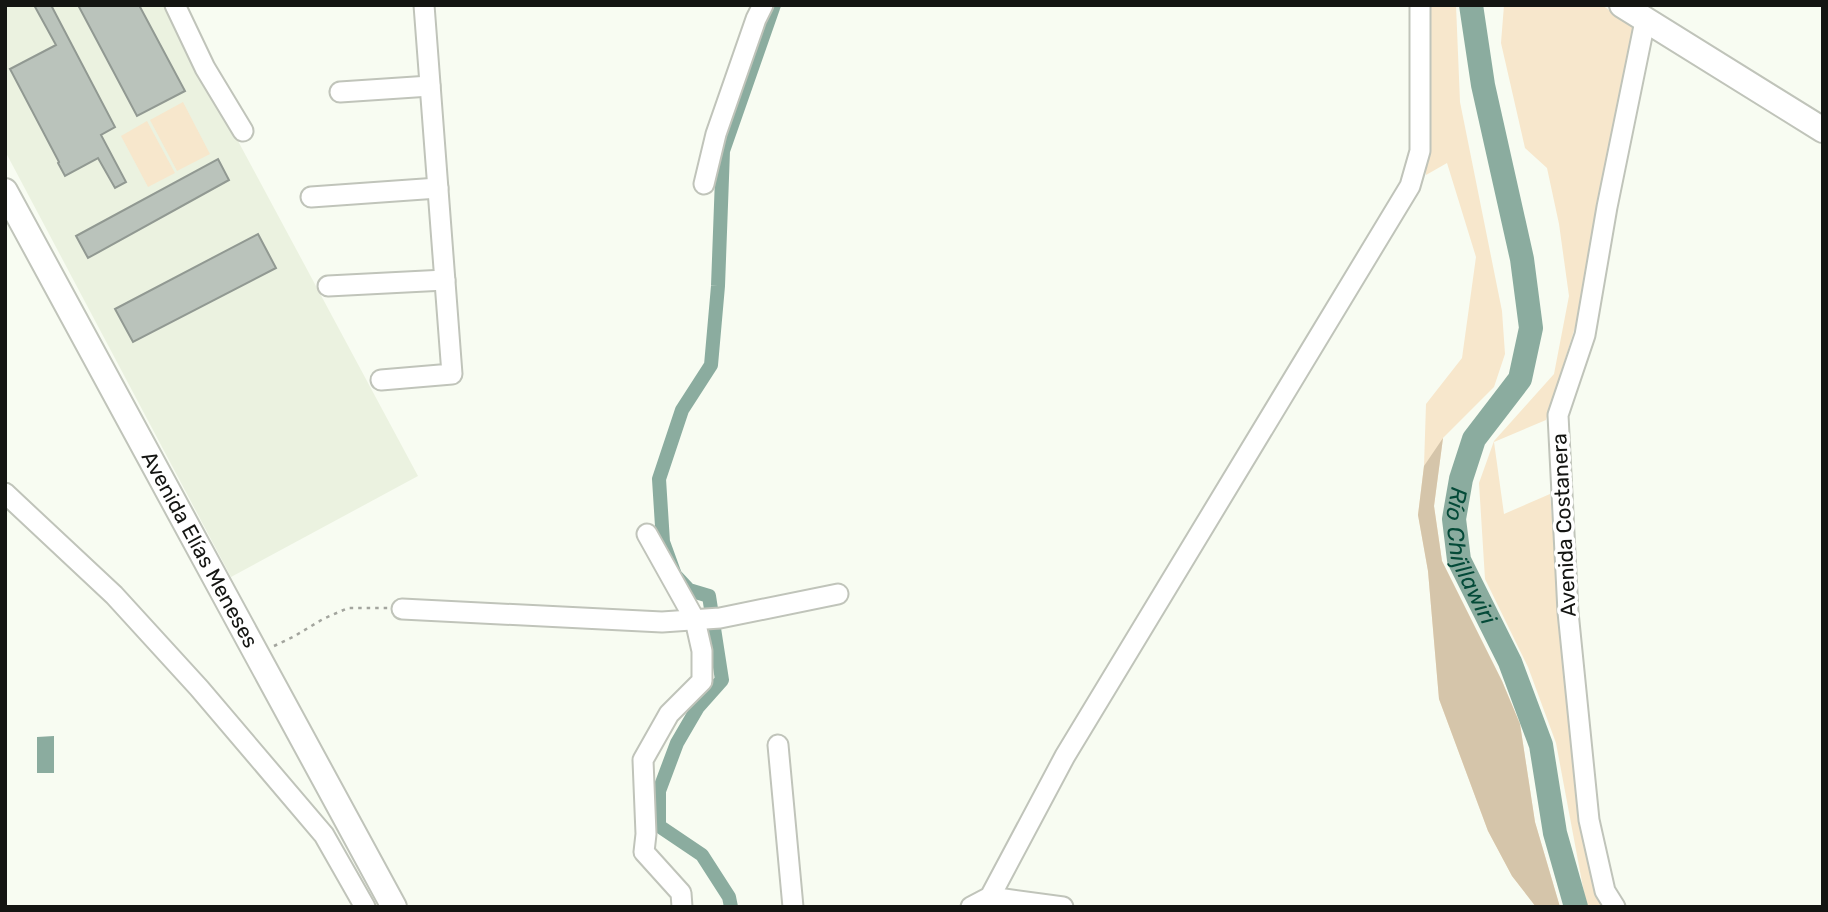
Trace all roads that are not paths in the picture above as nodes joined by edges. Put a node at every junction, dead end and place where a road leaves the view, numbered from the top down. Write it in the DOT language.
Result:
graph roads {
  1 [pos="176,5"];
  2 [pos="424,5"];
  3 [pos="762,5"];
  4 [pos="1420,5"];
  5 [pos="1622,5"];
  6 [pos="1645,21"];
  7 [pos="430,86"];
  8 [pos="340,92"];
  9 [pos="1823,130"];
  10 [pos="243,131"];
  11 [pos="704,184"];
  12 [pos="438,188"];
  13 [pos="5,191"];
  14 [pos="311,197"];
  15 [pos="15,226"];
  16 [pos="445,280"];
  17 [pos="328,286"];
  18 [pos="381,380"];
  19 [pos="5,493"];
  20 [pos="647,534"];
  21 [pos="838,594"];
  22 [pos="401,609"];
  23 [pos="707,619"];
  24 [pos="778,745"];
  25 [pos="990,897"];
  26 [pos="365,907"];
  27 [pos="394,907"];
  28 [pos="682,907"];
  29 [pos="793,907"];
  30 [pos="971,907"];
  31 [pos="1063,907"];
  32 [pos="1615,907"];
  1 -- 10 [label="street"];
  2 -- 7 [label="street"];
  3 -- 11 [label="street"];
  4 -- 25 [label="street"];
  5 -- 6 [label="main road"];
  6 -- 9 [label="main road"];
  6 -- 32 [label="street, Avenida Costanera"];
  7 -- 8 [label="street"];
  7 -- 12 [label="street"];
  12 -- 14 [label="street"];
  12 -- 16 [label="street"];
  13 -- 15 [label="main road, Avenida Elías Meneses"];
  15 -- 27 [label="main road, Avenida Elías Meneses"];
  16 -- 17 [label="street"];
  16 -- 18 [label="street"];
  19 -- 26 [label="street"];
  20 -- 23 [label="street"];
  21 -- 23 [label="street"];
  22 -- 23 [label="street"];
  23 -- 28 [label="street"];
  24 -- 29 [label="street"];
  25 -- 30 [label="street"];
  25 -- 31 [label="street"];
}
